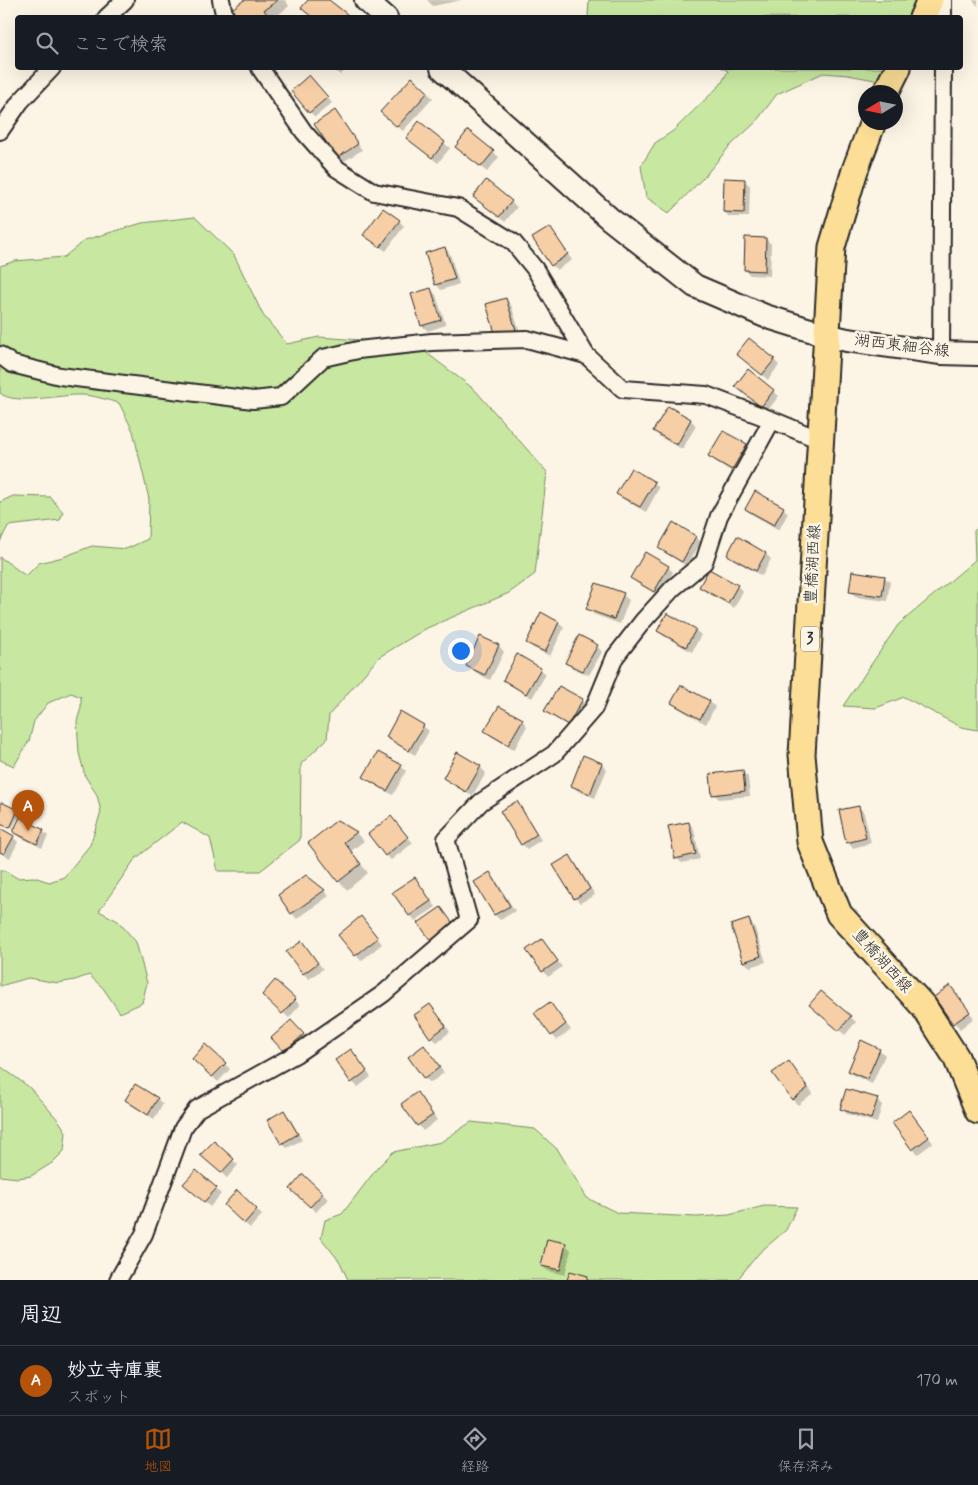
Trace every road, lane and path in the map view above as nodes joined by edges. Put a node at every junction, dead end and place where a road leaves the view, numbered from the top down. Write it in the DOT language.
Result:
graph roads {
  1 [pos="125,0"];
  2 [pos="221,0"];
  3 [pos="366,0"];
  4 [pos="930,0"];
  5 [pos="943,0"];
  6 [pos="109,15"];
  7 [pos="224,15"];
  8 [pos="383,15"];
  9 [pos="923,15"];
  10 [pos="943,15"];
  11 [pos="50,70"];
  12 [pos="261,70"];
  13 [pos="444,70"];
  14 [pos="897,70"];
  15 [pos="942,70"];
  16 [pos="890,85"];
  17 [pos="870,130"];
  18 [pos="0,131"];
  19 [pos="826,335"];
  20 [pos="941,353"];
  21 [pos="978,354"];
  22 [pos="0,355"];
  23 [pos="586,355"];
  24 [pos="772,420"];
  25 [pos="820,440"];
  26 [pos="978,1111"];
  27 [pos="118,1280"];
  1 -- 6 [label="street"];
  2 -- 7 [label="street"];
  3 -- 8 [label="street"];
  4 -- 9 [label="main road"];
  5 -- 10 [label="street"];
  11 -- 18 [label="street"];
  12 -- 23 [label="street"];
  13 -- 19 [label="street, 湖西東細谷線"];
  14 -- 16 [label="main road"];
  15 -- 20 [label="street"];
  17 -- 19 [label="main road, 豊橋湖西線 / 3"];
  19 -- 20 [label="street, 湖西東細谷線"];
  19 -- 25 [label="main road, 豊橋湖西線 / 3"];
  20 -- 21 [label="street, 湖西東細谷線"];
  22 -- 23 [label="street"];
  23 -- 24 [label="street"];
  24 -- 25 [label="street"];
  24 -- 27 [label="street"];
  25 -- 26 [label="main road, 豊橋湖西線 / 3"];
}
